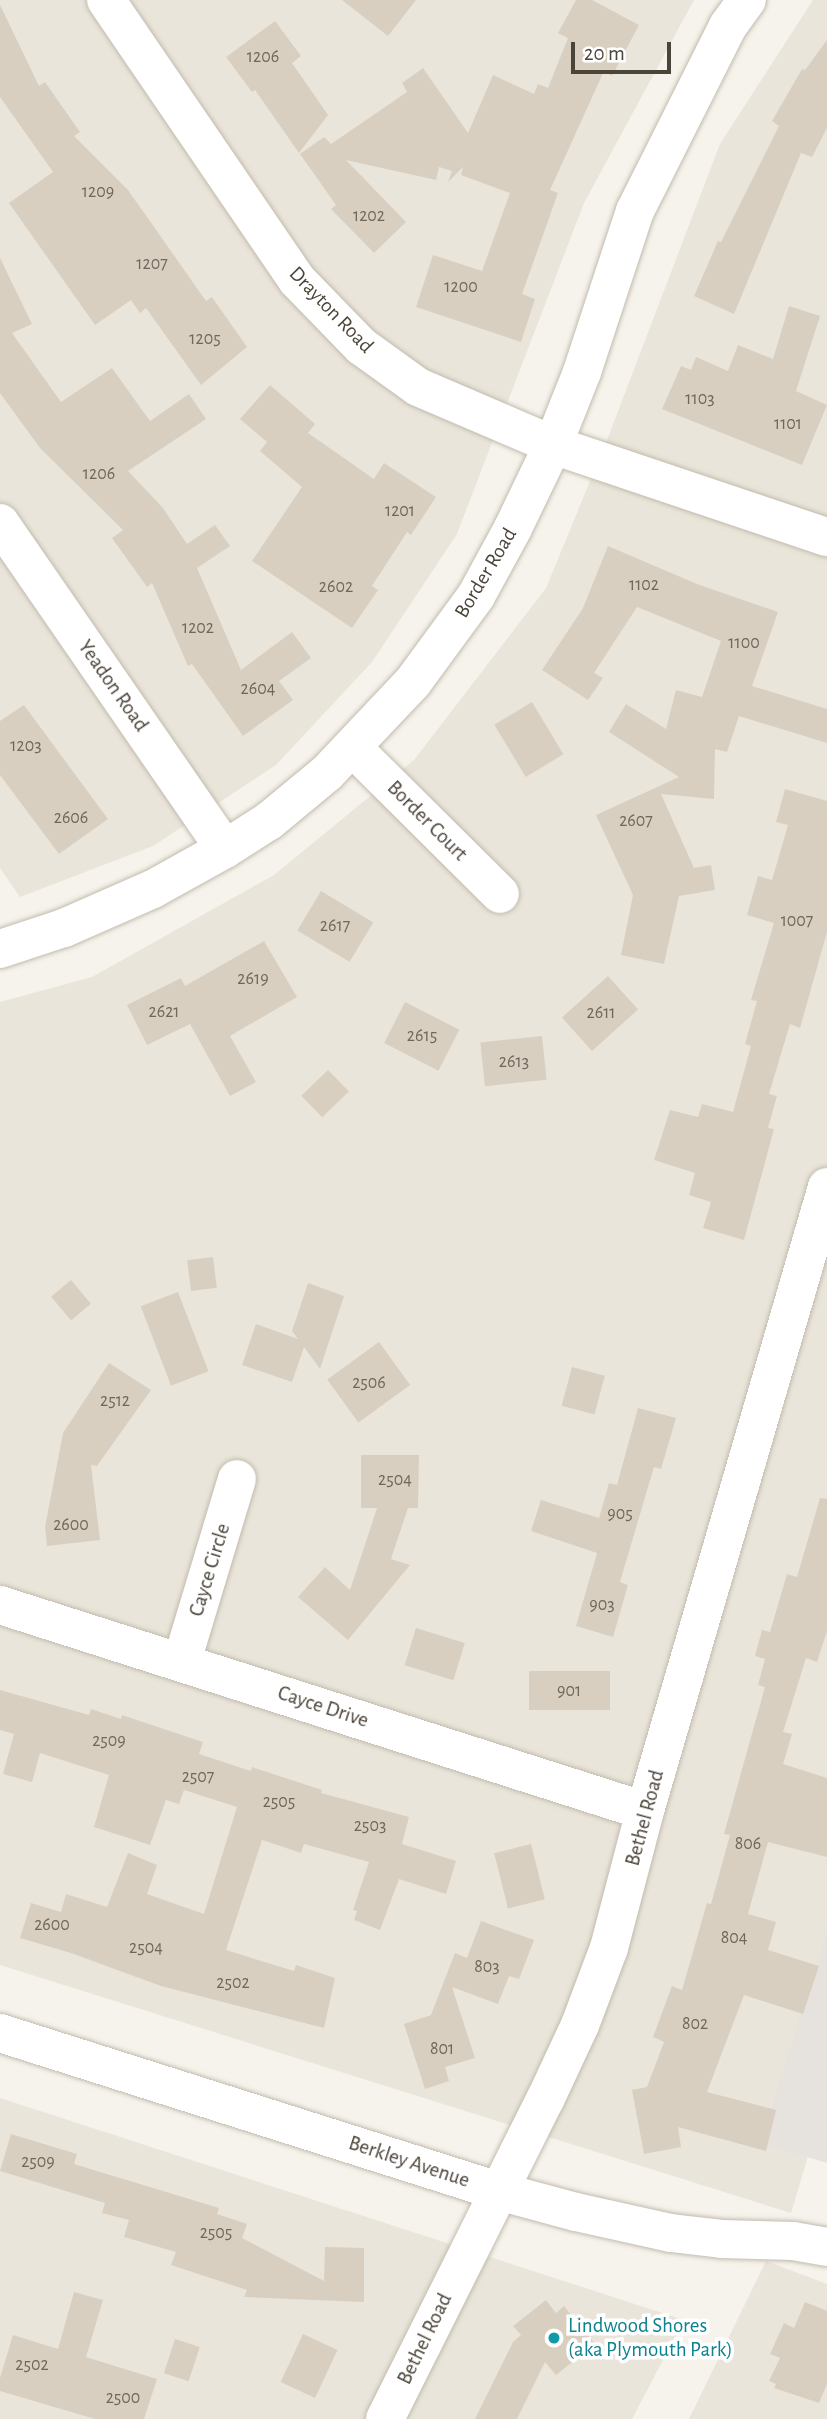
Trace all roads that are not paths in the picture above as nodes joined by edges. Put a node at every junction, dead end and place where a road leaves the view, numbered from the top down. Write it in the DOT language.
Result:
graph roads {
  1 [pos="747,0"];
  2 [pos="109,1"];
  3 [pos="553,445"];
  4 [pos="0,523"];
  5 [pos="827,537"];
  6 [pos="353,748"];
  7 [pos="225,849"];
  8 [pos="500,894"];
  9 [pos="0,949"];
  10 [pos="827,1187"];
  11 [pos="237,1479"];
  12 [pos="0,1605"];
  13 [pos="182,1661"];
  14 [pos="645,1811"];
  15 [pos="0,2033"];
  16 [pos="498,2191"];
  17 [pos="827,2247"];
  18 [pos="385,2419"];
  1 -- 3 [label="street, Border Road"];
  2 -- 3 [label="street, Drayton Road"];
  3 -- 5 [label="street, Drayton Road"];
  3 -- 6 [label="street, Border Road"];
  4 -- 7 [label="street, Yeadon Road"];
  6 -- 7 [label="street, Border Road"];
  6 -- 8 [label="street, Border Court"];
  7 -- 9 [label="street, Border Road"];
  10 -- 14 [label="street, Bethel Road"];
  11 -- 13 [label="street, Cayce Circle"];
  12 -- 13 [label="street, Cayce Drive"];
  13 -- 14 [label="street, Cayce Drive"];
  14 -- 16 [label="street, Bethel Road"];
  15 -- 16 [label="street, Berkley Avenue"];
  16 -- 17 [label="street, Berkley Avenue"];
  16 -- 18 [label="street, Bethel Road"];
}
